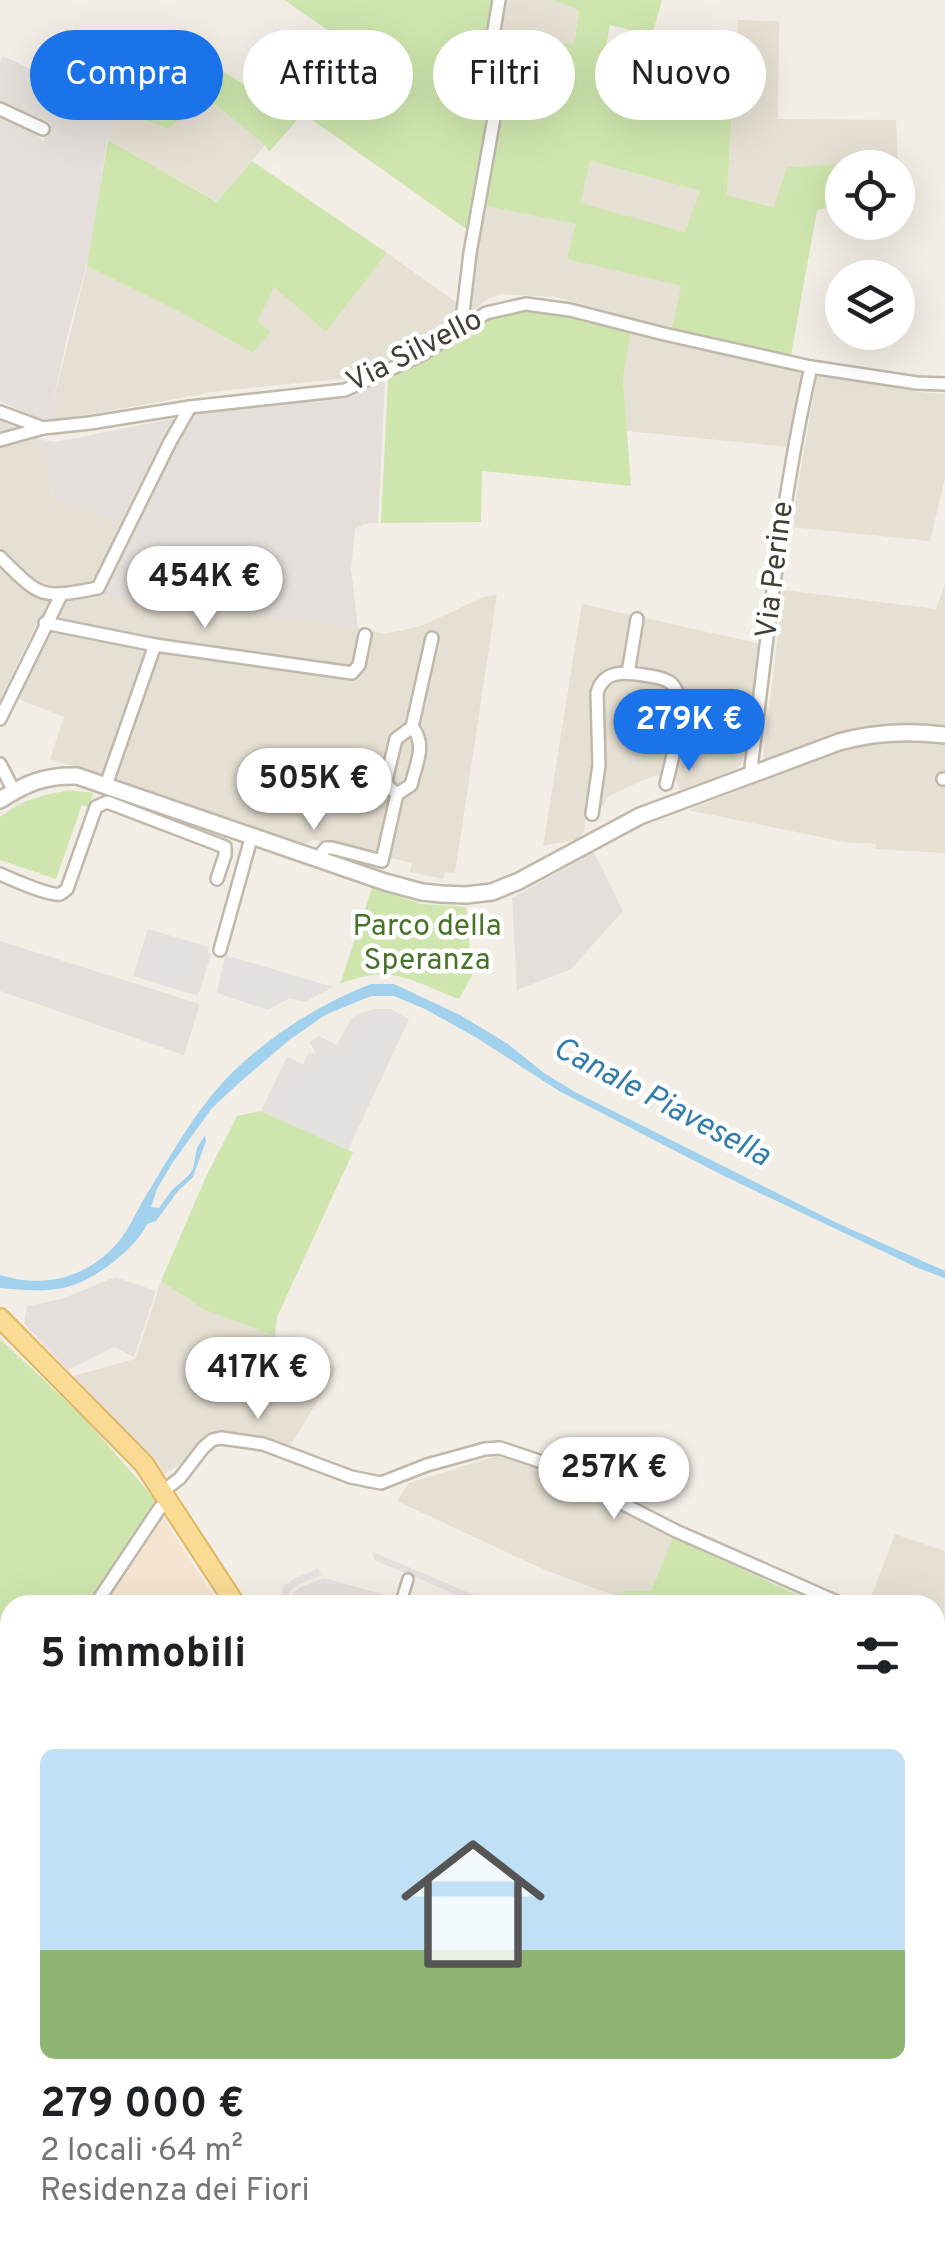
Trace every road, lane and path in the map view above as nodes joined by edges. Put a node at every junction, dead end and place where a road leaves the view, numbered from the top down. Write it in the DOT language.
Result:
graph roads {
  1 [pos="499,0"];
  2 [pos="0,109"];
  3 [pos="43,128"];
  4 [pos="465,326"];
  5 [pos="810,367"];
  6 [pos="945,384"];
  7 [pos="190,407"];
  8 [pos="165,411"];
  9 [pos="0,414"];
  10 [pos="43,428"];
  11 [pos="1,440"];
  12 [pos="170,442"];
  13 [pos="0,557"];
  14 [pos="48,593"];
  15 [pos="637,619"];
  16 [pos="46,623"];
  17 [pos="365,635"];
  18 [pos="432,638"];
  19 [pos="154,645"];
  20 [pos="628,673"];
  21 [pos="5,694"];
  22 [pos="0,719"];
  23 [pos="412,728"];
  24 [pos="945,735"];
  25 [pos="0,764"];
  26 [pos="754,774"];
  27 [pos="666,784"];
  28 [pos="106,785"];
  29 [pos="397,794"];
  30 [pos="7,796"];
  31 [pos="145,798"];
  32 [pos="140,814"];
  33 [pos="592,814"];
  34 [pos="252,835"];
  35 [pos="318,858"];
  36 [pos="382,861"];
  37 [pos="0,874"];
  38 [pos="217,879"];
  39 [pos="386,882"];
  40 [pos="220,950"];
  41 [pos="0,1318"];
  42 [pos="165,1496"];
  43 [pos="408,1579"];
  44 [pos="102,1595"];
  45 [pos="229,1595"];
  46 [pos="403,1595"];
  47 [pos="821,1595"];
  1 -- 4 [label="street"];
  2 -- 3 [label="street"];
  4 -- 5 [label="street, Via Silvello"];
  4 -- 7 [label="street, Via Silvello"];
  5 -- 6 [label="street, Via Silvello"];
  5 -- 26 [label="street, Via Perine"];
  7 -- 8 [label="street, Via Silvello"];
  7 -- 12 [label="street"];
  8 -- 10 [label="street, Via Silvello"];
  8 -- 12 [label="street"];
  9 -- 10 [label="street"];
  9 -- 11 [label="street"];
  10 -- 11 [label="street, Via Silvello"];
  12 -- 14 [label="street"];
  13 -- 14 [label="street"];
  14 -- 16 [label="street"];
  14 -- 16 [label="street"];
  15 -- 20 [label="street"];
  16 -- 19 [label="street"];
  16 -- 21 [label="street"];
  17 -- 19 [label="street"];
  18 -- 23 [label="street"];
  19 -- 28 [label="street"];
  20 -- 27 [label="street"];
  20 -- 33 [label="street"];
  21 -- 22 [label="street"];
  23 -- 29 [label="street"];
  23 -- 29 [label="street"];
  24 -- 26 [label="street"];
  25 -- 30 [label="street"];
  26 -- 39 [label="street"];
  28 -- 30 [label="street"];
  28 -- 31 [label="street"];
  29 -- 36 [label="street"];
  31 -- 32 [label="street"];
  31 -- 34 [label="street"];
  32 -- 37 [label="street"];
  32 -- 38 [label="street"];
  34 -- 35 [label="street"];
  34 -- 40 [label="street"];
  35 -- 36 [label="street"];
  35 -- 39 [label="street"];
  36 -- 39 [label="street"];
  41 -- 42 [label="main road"];
  42 -- 44 [label="street"];
  42 -- 45 [label="main road"];
  42 -- 47 [label="street"];
  43 -- 46 [label="street"];
}
